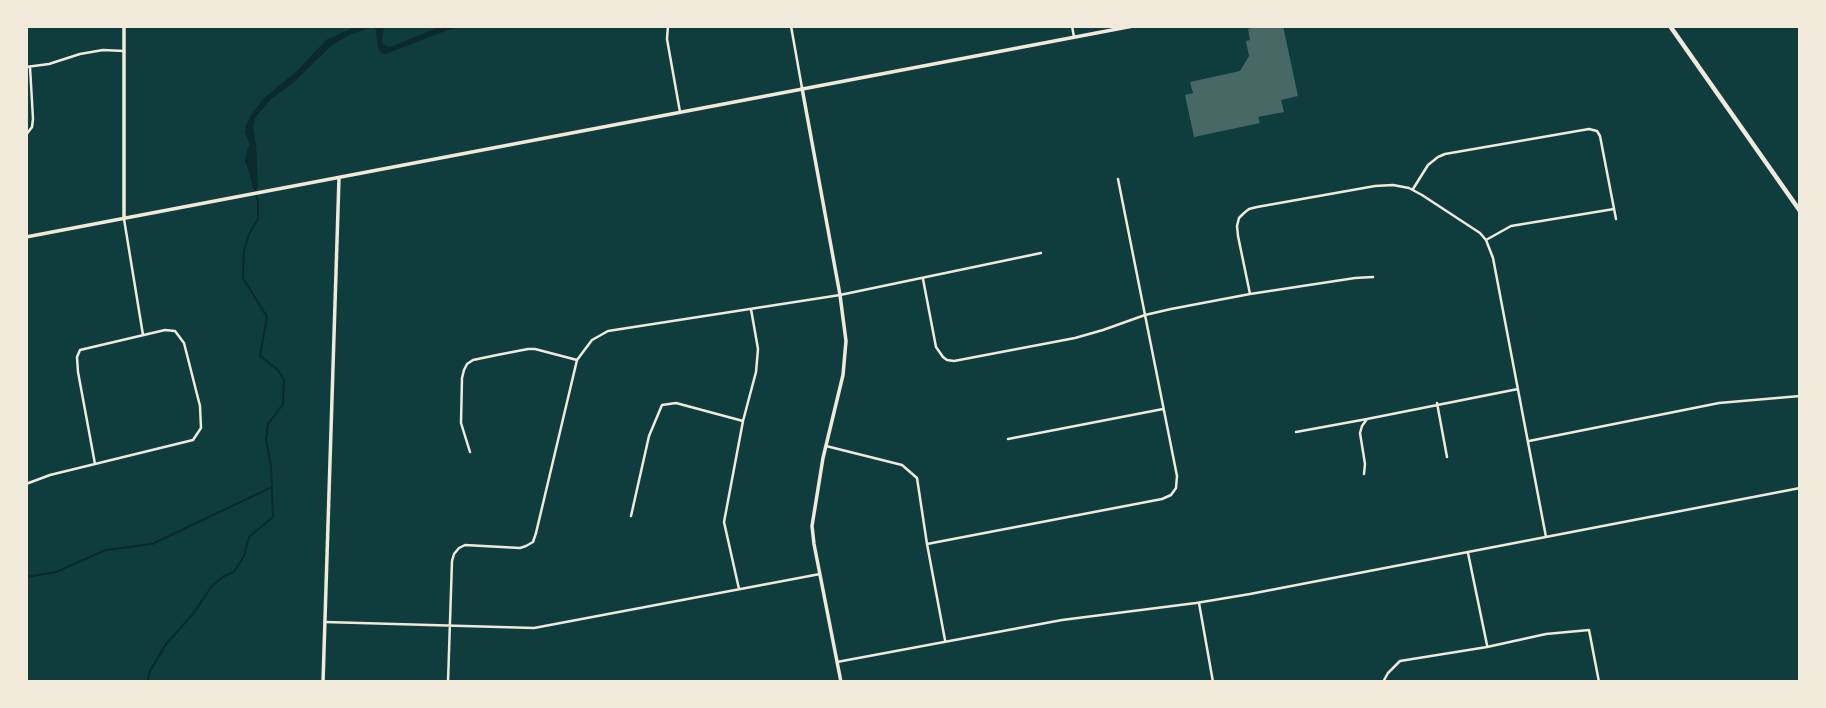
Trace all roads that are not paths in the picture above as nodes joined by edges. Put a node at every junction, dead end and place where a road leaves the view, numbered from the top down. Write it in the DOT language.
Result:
graph roads {
  1 [pos="124,26"];
  2 [pos="668,26"];
  3 [pos="791,26"];
  4 [pos="1072,26"];
  5 [pos="1133,26"];
  6 [pos="1670,26"];
  7 [pos="1074,37"];
  8 [pos="124,51"];
  9 [pos="28,67"];
  10 [pos="802,88"];
  11 [pos="680,112"];
  12 [pos="26,135"];
  13 [pos="339,178"];
  14 [pos="1118,179"];
  15 [pos="1413,190"];
  16 [pos="1614,209"];
  17 [pos="1800,211"];
  18 [pos="124,219"];
  19 [pos="1616,219"];
  20 [pos="26,237"];
  21 [pos="1486,240"];
  22 [pos="1041,253"];
  23 [pos="1373,277"];
  24 [pos="923,278"];
  25 [pos="1250,294"];
  26 [pos="841,295"];
  27 [pos="751,309"];
  28 [pos="1145,316"];
  29 [pos="143,335"];
  30 [pos="577,360"];
  31 [pos="1518,389"];
  32 [pos="1800,396"];
  33 [pos="1437,403"];
  34 [pos="1163,409"];
  35 [pos="1367,419"];
  36 [pos="743,421"];
  37 [pos="1296,432"];
  38 [pos="1008,439"];
  39 [pos="1529,441"];
  40 [pos="826,446"];
  41 [pos="470,452"];
  42 [pos="1447,457"];
  43 [pos="95,464"];
  44 [pos="1364,474"];
  45 [pos="26,484"];
  46 [pos="1800,488"];
  47 [pos="631,516"];
  48 [pos="1546,537"];
  49 [pos="927,544"];
  50 [pos="1468,552"];
  51 [pos="820,574"];
  52 [pos="739,589"];
  53 [pos="1199,603"];
  54 [pos="325,622"];
  55 [pos="450,626"];
  56 [pos="945,640"];
  57 [pos="1487,647"];
  58 [pos="837,662"];
  59 [pos="323,682"];
  60 [pos="448,682"];
  61 [pos="841,682"];
  62 [pos="1213,682"];
  63 [pos="1383,682"];
  64 [pos="1599,682"];
  1 -- 8 [label="street"];
  2 -- 11 [label="street"];
  3 -- 10 [label="street"];
  4 -- 7 [label="street"];
  5 -- 7 [label="street"];
  6 -- 17 [label="main road"];
  7 -- 10 [label="street"];
  8 -- 9 [label="street"];
  8 -- 18 [label="street"];
  9 -- 12 [label="street"];
  10 -- 11 [label="street"];
  10 -- 26 [label="street"];
  11 -- 13 [label="street"];
  13 -- 18 [label="street"];
  13 -- 54 [label="street"];
  14 -- 28 [label="street"];
  15 -- 16 [label="street"];
  15 -- 21 [label="street"];
  15 -- 25 [label="street"];
  16 -- 19 [label="street"];
  16 -- 21 [label="street"];
  18 -- 20 [label="street"];
  18 -- 29 [label="street"];
  21 -- 31 [label="street"];
  22 -- 24 [label="street"];
  23 -- 25 [label="street"];
  24 -- 26 [label="street"];
  24 -- 28 [label="street"];
  25 -- 28 [label="street"];
  26 -- 27 [label="street"];
  26 -- 40 [label="street"];
  27 -- 30 [label="street"];
  27 -- 36 [label="street"];
  28 -- 34 [label="street"];
  29 -- 43 [label="street"];
  29 -- 43 [label="street"];
  30 -- 41 [label="street"];
  30 -- 55 [label="street"];
  31 -- 33 [label="street"];
  31 -- 39 [label="street"];
  32 -- 39 [label="street"];
  33 -- 35 [label="street"];
  33 -- 42 [label="street"];
  34 -- 38 [label="street"];
  34 -- 49 [label="street"];
  35 -- 37 [label="street"];
  35 -- 44 [label="street"];
  36 -- 47 [label="street"];
  36 -- 52 [label="street"];
  39 -- 48 [label="street"];
  40 -- 49 [label="street"];
  40 -- 51 [label="street"];
  43 -- 45 [label="street"];
  46 -- 48 [label="street"];
  48 -- 50 [label="street"];
  49 -- 56 [label="street"];
  50 -- 53 [label="street"];
  50 -- 57 [label="street"];
  51 -- 52 [label="street"];
  51 -- 58 [label="street"];
  52 -- 55 [label="street"];
  53 -- 56 [label="street"];
  53 -- 62 [label="street"];
  54 -- 55 [label="street"];
  54 -- 59 [label="street"];
  55 -- 60 [label="street"];
  56 -- 58 [label="street"];
  57 -- 63 [label="street"];
  57 -- 64 [label="street"];
  58 -- 61 [label="street"];
}
